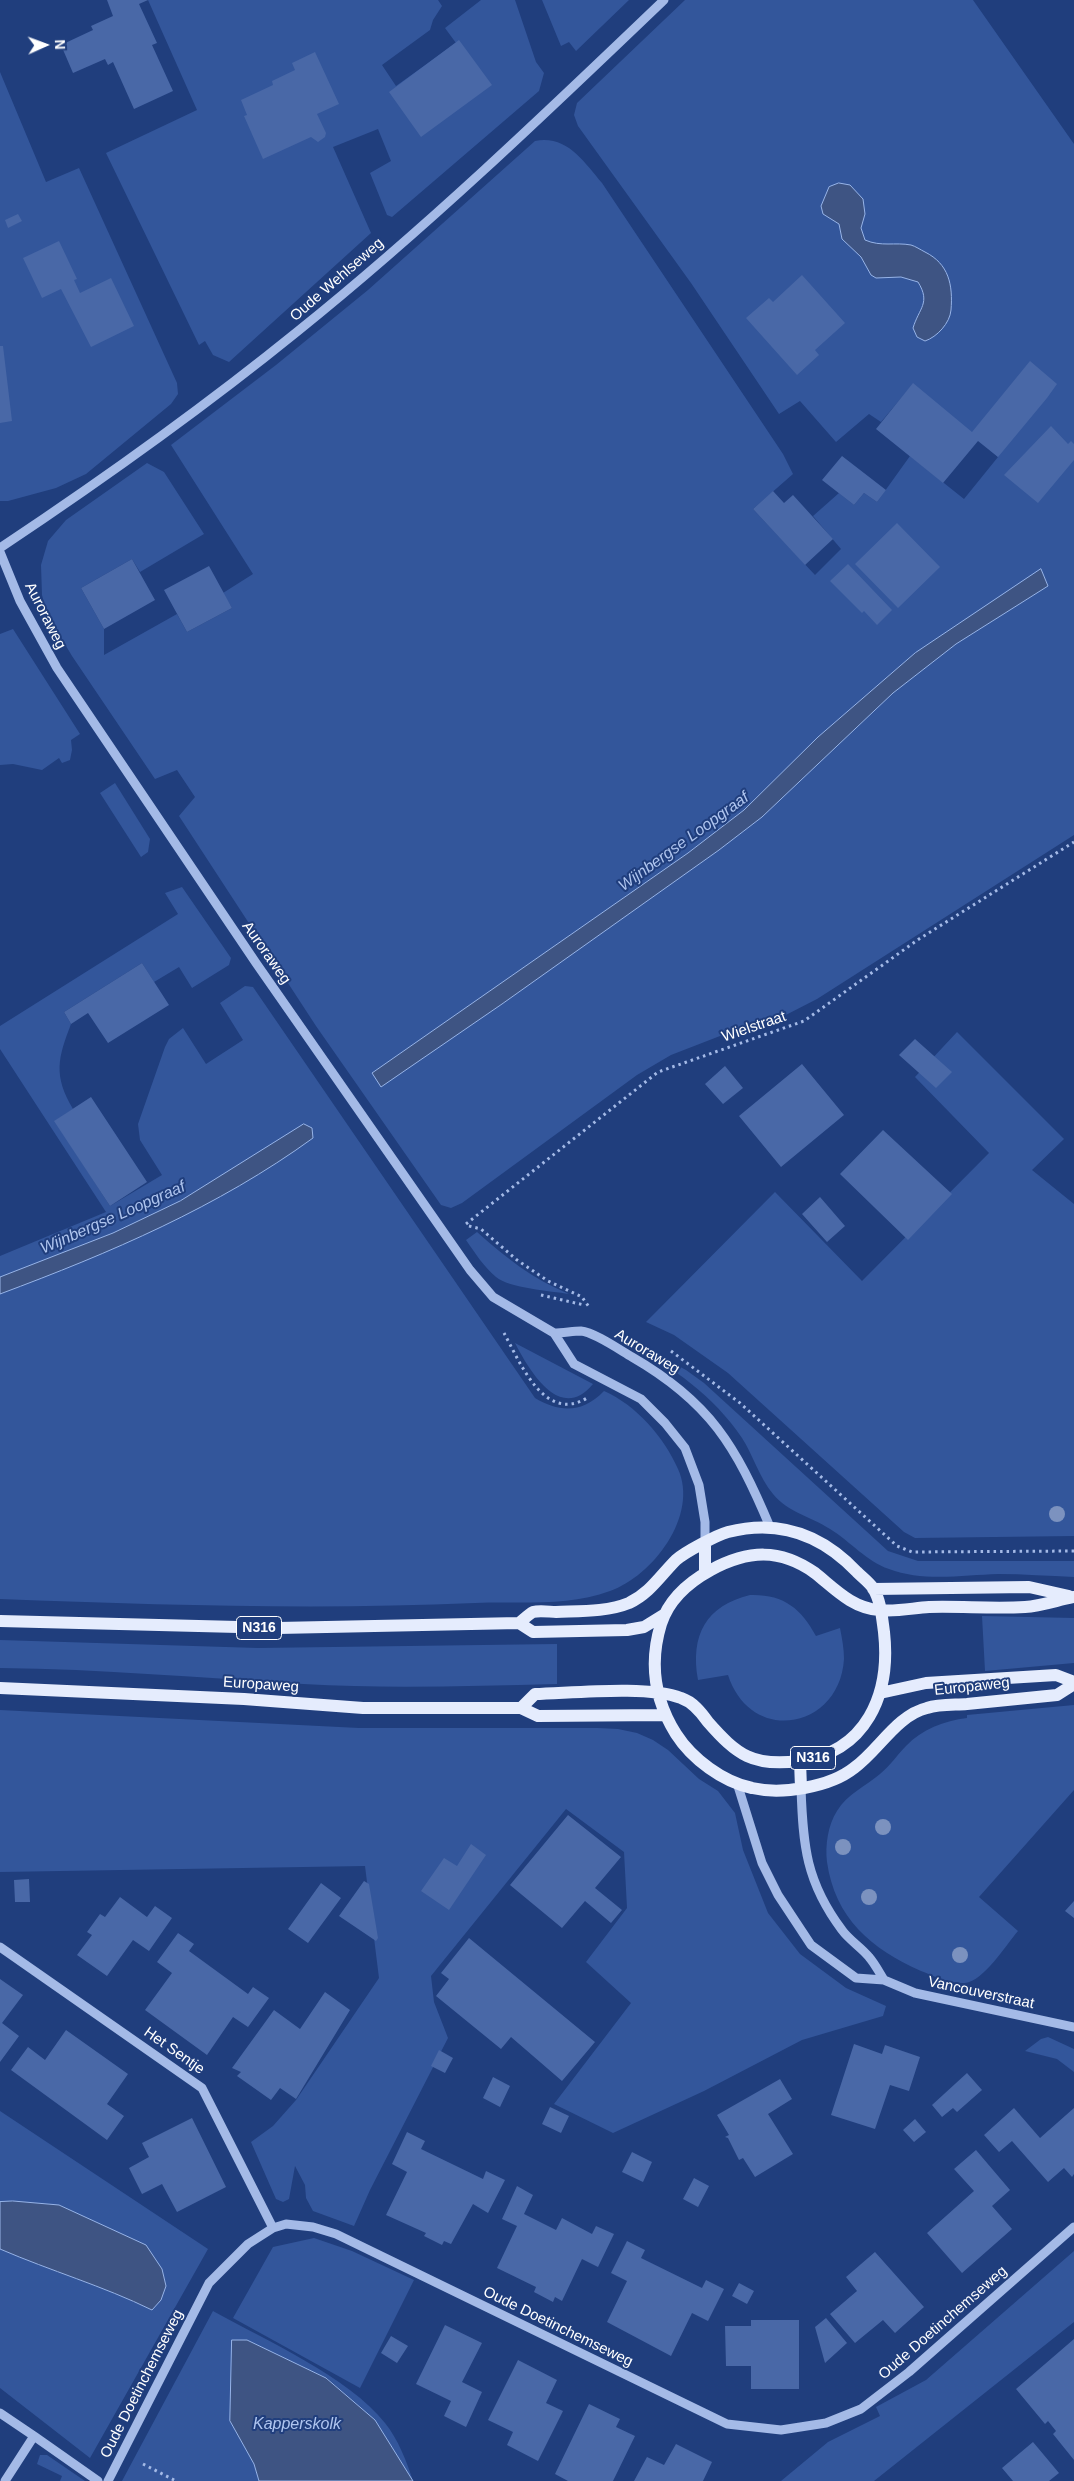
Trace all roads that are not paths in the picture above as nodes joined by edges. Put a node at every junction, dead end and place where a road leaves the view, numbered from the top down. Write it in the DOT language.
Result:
graph roads {
  1 [pos="664,0"];
  2 [pos="0,548"];
  3 [pos="0,552"];
  4 [pos="554,1333"];
  5 [pos="770,1527"];
  6 [pos="705,1544"];
  7 [pos="705,1573"];
  8 [pos="873,1588"];
  9 [pos="1074,1597"];
  10 [pos="881,1611"];
  11 [pos="665,1614"];
  12 [pos="0,1621"];
  13 [pos="519,1623"];
  14 [pos="1074,1683"];
  15 [pos="0,1688"];
  16 [pos="656,1693"];
  17 [pos="880,1693"];
  18 [pos="521,1708"];
  19 [pos="664,1715"];
  20 [pos="800,1761"];
  21 [pos="737,1783"];
  22 [pos="801,1788"];
  23 [pos="0,1947"];
  24 [pos="884,1980"];
  25 [pos="1074,2027"];
  26 [pos="1074,2227"];
  27 [pos="272,2228"];
  28 [pos="0,2413"];
  29 [pos="34,2436"];
  30 [pos="5,2481"];
  31 [pos="98,2481"];
  32 [pos="108,2481"];
  1 -- 2 [label="street, Oude Wehlseweg"];
  3 -- 4 [label="street, Auroraweg"];
  4 -- 5 [label="street, Auroraweg"];
  4 -- 6 [label="street, Auroraweg"];
  5 -- 6 [label="main road, N316"];
  5 -- 8 [label="main road, N316"];
  6 -- 7 [label="main road"];
  6 -- 13 [label="main road, N316"];
  7 -- 10 [label="main road, N316"];
  7 -- 11 [label="main road, N316"];
  8 -- 9 [label="main road, N316"];
  8 -- 10 [label="main road, N316"];
  9 -- 10 [label="main road, N316"];
  10 -- 17 [label="main road, N316"];
  11 -- 13 [label="main road, N316"];
  11 -- 16 [label="main road, N316"];
  12 -- 13 [label="main road, N316"];
  14 -- 17 [label="main road, Europaweg / N316"];
  14 -- 22 [label="main road, Europaweg / N316"];
  15 -- 18 [label="main road, Europaweg"];
  16 -- 18 [label="main road, N316"];
  16 -- 19 [label="main road, N316"];
  16 -- 20 [label="main road, N316"];
  17 -- 20 [label="main road, N316"];
  18 -- 19 [label="main road, Europaweg"];
  19 -- 21 [label="main road, N316"];
  20 -- 22 [label="main road, N316"];
  21 -- 22 [label="main road, N316"];
  21 -- 24 [label="street, Vancouverstraat"];
  22 -- 24 [label="street"];
  23 -- 27 [label="street, Het Sentje"];
  24 -- 25 [label="street, Vancouverstraat"];
  26 -- 27 [label="street, Oude Doetinchemseweg"];
  27 -- 32 [label="street, Oude Doetinchemseweg"];
  28 -- 29 [label="street"];
  29 -- 30 [label="street"];
  29 -- 31 [label="street"];
}
